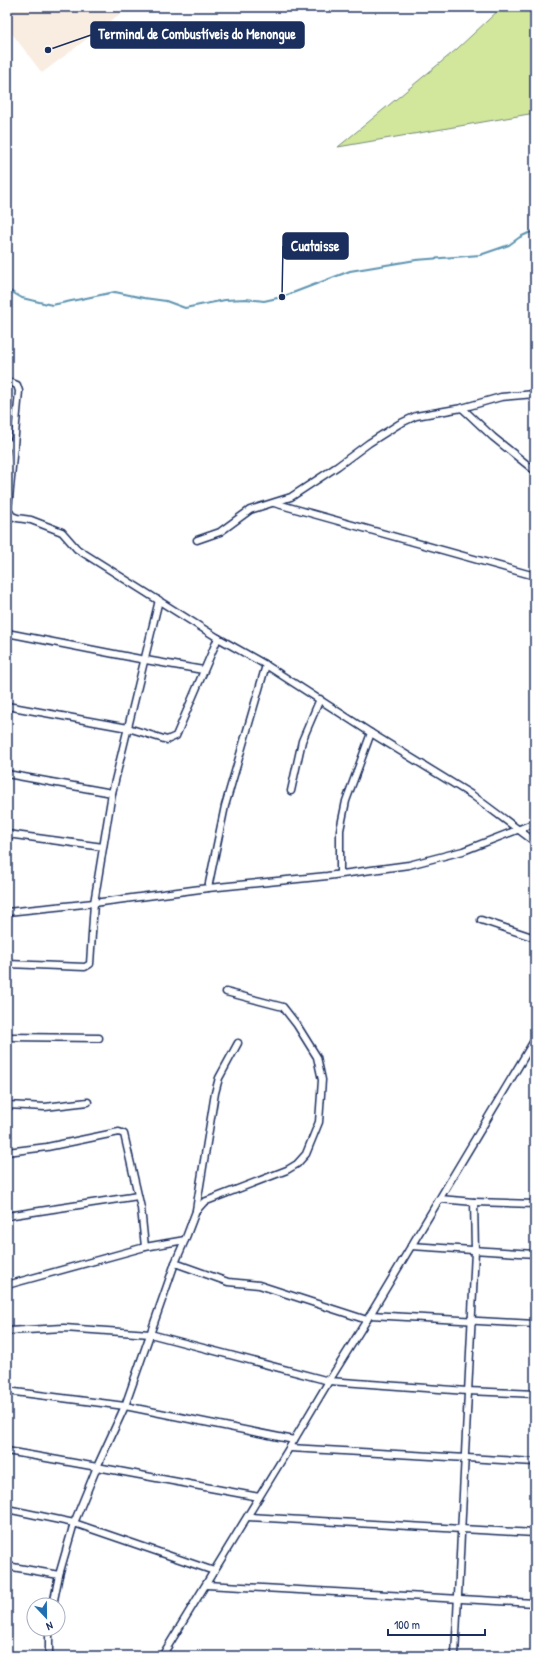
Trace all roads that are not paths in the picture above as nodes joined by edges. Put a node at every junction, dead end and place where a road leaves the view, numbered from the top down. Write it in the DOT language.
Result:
graph roads {
  1 [pos="7,381"];
  2 [pos="535,394"];
  3 [pos="462,408"];
  4 [pos="7,441"];
  5 [pos="14,448"];
  6 [pos="535,471"];
  7 [pos="274,503"];
  8 [pos="7,511"];
  9 [pos="197,540"];
  10 [pos="535,576"];
  11 [pos="159,600"];
  12 [pos="7,632"];
  13 [pos="218,638"];
  14 [pos="144,660"];
  15 [pos="266,665"];
  16 [pos="203,670"];
  17 [pos="320,699"];
  18 [pos="7,706"];
  19 [pos="128,728"];
  20 [pos="371,733"];
  21 [pos="7,774"];
  22 [pos="291,791"];
  23 [pos="112,793"];
  24 [pos="535,823"];
  25 [pos="518,830"];
  26 [pos="7,834"];
  27 [pos="535,842"];
  28 [pos="103,847"];
  29 [pos="340,874"];
  30 [pos="208,888"];
  31 [pos="94,903"];
  32 [pos="7,912"];
  33 [pos="481,920"];
  34 [pos="535,938"];
  35 [pos="7,964"];
  36 [pos="226,992"];
  37 [pos="7,1038"];
  38 [pos="99,1038"];
  39 [pos="535,1040"];
  40 [pos="238,1043"];
  41 [pos="88,1102"];
  42 [pos="7,1105"];
  43 [pos="7,1152"];
  44 [pos="138,1196"];
  45 [pos="440,1199"];
  46 [pos="474,1202"];
  47 [pos="535,1204"];
  48 [pos="196,1211"];
  49 [pos="7,1216"];
  50 [pos="185,1240"];
  51 [pos="411,1246"];
  52 [pos="145,1247"];
  53 [pos="475,1251"];
  54 [pos="535,1254"];
  55 [pos="175,1264"];
  56 [pos="7,1285"];
  57 [pos="368,1318"];
  58 [pos="471,1320"];
  59 [pos="535,1324"];
  60 [pos="7,1331"];
  61 [pos="150,1334"];
  62 [pos="328,1381"];
  63 [pos="7,1390"];
  64 [pos="467,1391"];
  65 [pos="535,1394"];
  66 [pos="125,1406"];
  67 [pos="294,1440"];
  68 [pos="290,1448"];
  69 [pos="7,1451"];
  70 [pos="466,1458"];
  71 [pos="535,1462"];
  72 [pos="97,1467"];
  73 [pos="259,1497"];
  74 [pos="7,1509"];
  75 [pos="248,1517"];
  76 [pos="74,1523"];
  77 [pos="462,1530"];
  78 [pos="535,1534"];
  79 [pos="7,1566"];
  80 [pos="214,1571"];
  81 [pos="59,1575"];
  82 [pos="206,1586"];
  83 [pos="55,1597"];
  84 [pos="456,1599"];
  85 [pos="535,1603"];
  86 [pos="49,1637"];
  87 [pos="49,1656"];
  88 [pos="162,1656"];
  89 [pos="455,1656"];
  1 -- 5 [label="street"];
  2 -- 3 [label="street"];
  3 -- 6 [label="street"];
  3 -- 7 [label="street"];
  4 -- 5 [label="street"];
  5 -- 8 [label="street"];
  7 -- 9 [label="street"];
  7 -- 10 [label="street"];
  8 -- 11 [label="street"];
  11 -- 13 [label="street"];
  11 -- 14 [label="street"];
  12 -- 14 [label="street"];
  13 -- 15 [label="street"];
  13 -- 16 [label="street"];
  14 -- 16 [label="street"];
  14 -- 19 [label="street"];
  15 -- 17 [label="street"];
  15 -- 30 [label="street"];
  16 -- 19 [label="street"];
  17 -- 20 [label="street"];
  17 -- 22 [label="street"];
  18 -- 19 [label="street"];
  19 -- 23 [label="street"];
  20 -- 25 [label="street"];
  20 -- 29 [label="street"];
  21 -- 23 [label="street"];
  23 -- 28 [label="street"];
  24 -- 25 [label="street"];
  25 -- 27 [label="street"];
  25 -- 29 [label="street"];
  26 -- 28 [label="street"];
  28 -- 31 [label="street"];
  29 -- 30 [label="street"];
  30 -- 31 [label="street"];
  31 -- 32 [label="street"];
  31 -- 35 [label="street"];
  33 -- 34 [label="street"];
  36 -- 48 [label="street"];
  37 -- 38 [label="street"];
  39 -- 45 [label="street"];
  40 -- 48 [label="street"];
  41 -- 42 [label="street"];
  43 -- 44 [label="street"];
  44 -- 49 [label="street"];
  44 -- 52 [label="street"];
  45 -- 46 [label="street"];
  45 -- 51 [label="street"];
  46 -- 47 [label="street"];
  46 -- 53 [label="street"];
  48 -- 50 [label="street"];
  50 -- 52 [label="street"];
  50 -- 55 [label="street"];
  51 -- 53 [label="street"];
  51 -- 57 [label="street"];
  52 -- 56 [label="street"];
  53 -- 54 [label="street"];
  53 -- 58 [label="street"];
  55 -- 57 [label="street"];
  55 -- 61 [label="street"];
  57 -- 58 [label="street"];
  57 -- 62 [label="street"];
  58 -- 59 [label="street"];
  58 -- 64 [label="street"];
  60 -- 61 [label="street"];
  61 -- 62 [label="street"];
  61 -- 66 [label="street"];
  62 -- 64 [label="street"];
  62 -- 67 [label="street"];
  63 -- 66 [label="street"];
  64 -- 65 [label="street"];
  64 -- 70 [label="street"];
  66 -- 67 [label="street"];
  66 -- 72 [label="street"];
  67 -- 68 [label="street"];
  68 -- 70 [label="street"];
  68 -- 73 [label="street"];
  69 -- 72 [label="street"];
  70 -- 71 [label="street"];
  70 -- 77 [label="street"];
  72 -- 73 [label="street"];
  72 -- 76 [label="street"];
  73 -- 75 [label="street"];
  74 -- 76 [label="street"];
  75 -- 77 [label="street"];
  75 -- 80 [label="street"];
  76 -- 80 [label="street"];
  76 -- 81 [label="street"];
  77 -- 78 [label="street"];
  77 -- 84 [label="street"];
  79 -- 81 [label="street"];
  80 -- 82 [label="street"];
  81 -- 83 [label="street"];
  82 -- 84 [label="street"];
  82 -- 88 [label="street"];
  84 -- 85 [label="street"];
  84 -- 89 [label="street"];
  86 -- 87 [label="street"];
}
